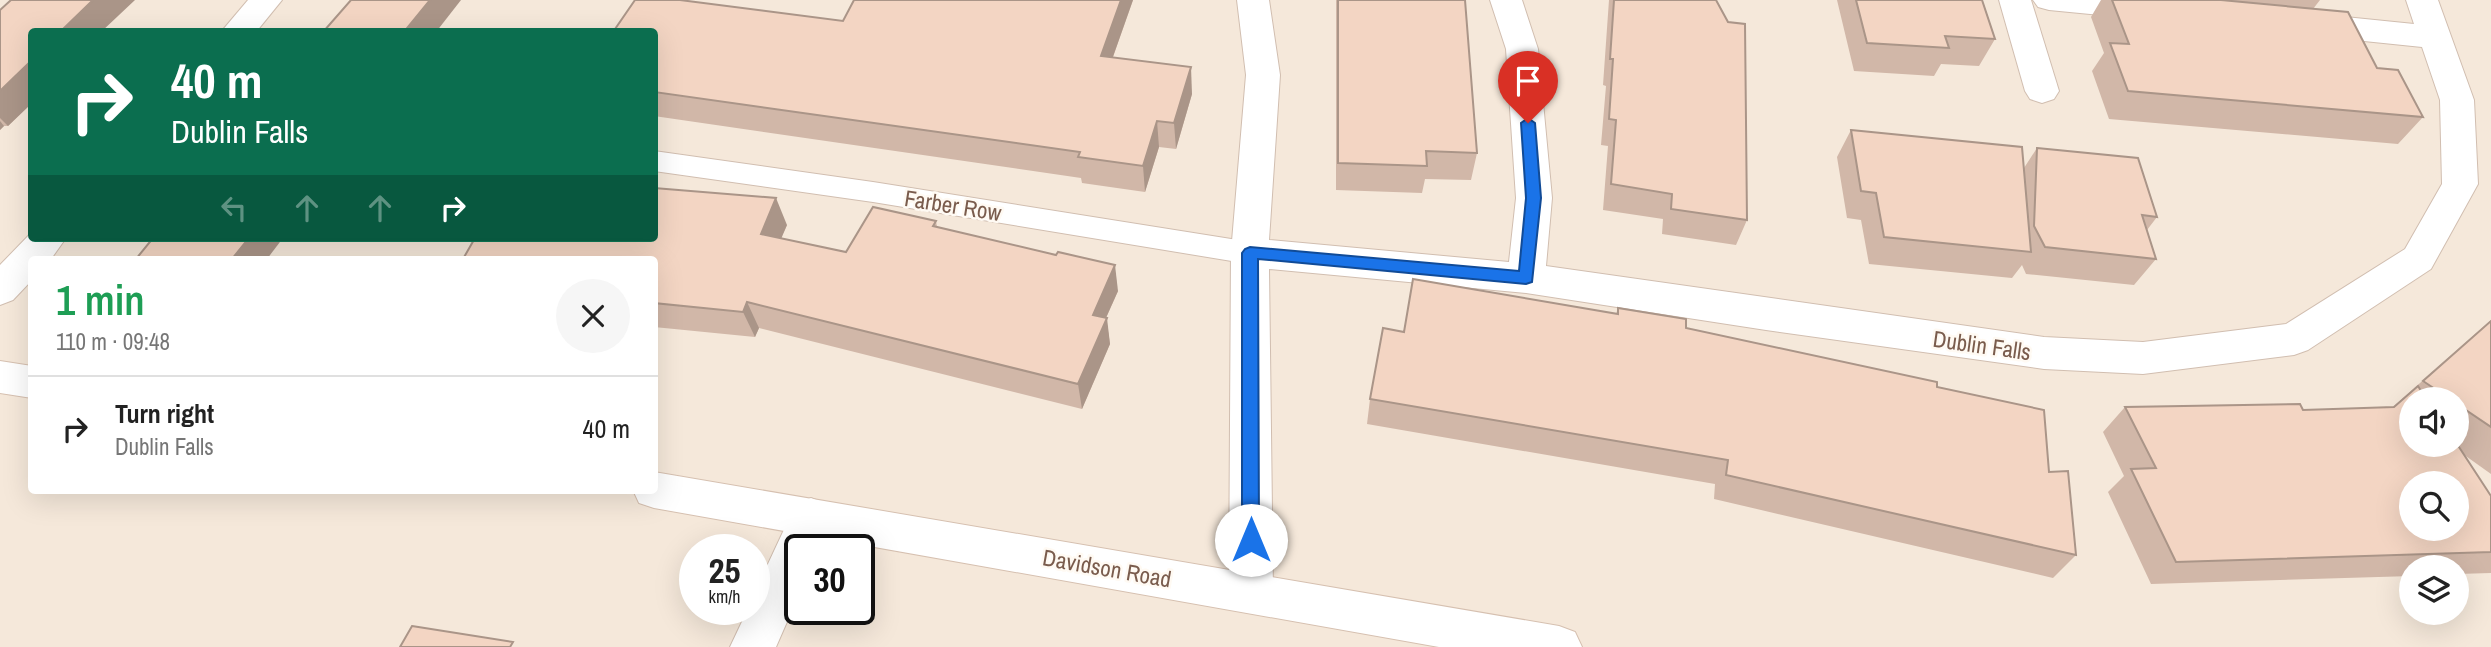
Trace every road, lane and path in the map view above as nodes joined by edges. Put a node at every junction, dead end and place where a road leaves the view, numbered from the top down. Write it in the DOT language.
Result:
graph roads {
  1 [pos="266,0"];
  2 [pos="1253,0"];
  3 [pos="1506,0"];
  4 [pos="2015,0"];
  5 [pos="2049,0"];
  6 [pos="2422,0"];
  7 [pos="2186,12"];
  8 [pos="2283,22"];
  9 [pos="241,28"];
  10 [pos="2435,37"];
  11 [pos="2042,91"];
  12 [pos="658,162"];
  13 [pos="44,242"];
  14 [pos="1250,253"];
  15 [pos="31,256"];
  16 [pos="28,260"];
  17 [pos="1526,278"];
  18 [pos="0,290"];
  19 [pos="0,377"];
  20 [pos="28,381"];
  21 [pos="658,491"];
  22 [pos="811,517"];
  23 [pos="1251,593"];
  24 [pos="753,647"];
  25 [pos="1559,647"];
  1 -- 9 [label="street"];
  2 -- 14 [label="street"];
  3 -- 17 [label="street"];
  4 -- 11 [label="street"];
  5 -- 7 [label="street"];
  6 -- 10 [label="street, Dublin Falls"];
  8 -- 10 [label="street"];
  10 -- 17 [label="street, Dublin Falls"];
  12 -- 14 [label="lane, Farber Row"];
  13 -- 15 [label="street"];
  14 -- 17 [label="street, Dublin Falls"];
  14 -- 23 [label="street"];
  16 -- 18 [label="street"];
  19 -- 20 [label="street"];
  21 -- 22 [label="street, Davidson Road"];
  22 -- 23 [label="street, Davidson Road"];
  22 -- 24 [label="street"];
  23 -- 25 [label="street, Davidson Road"];
}
